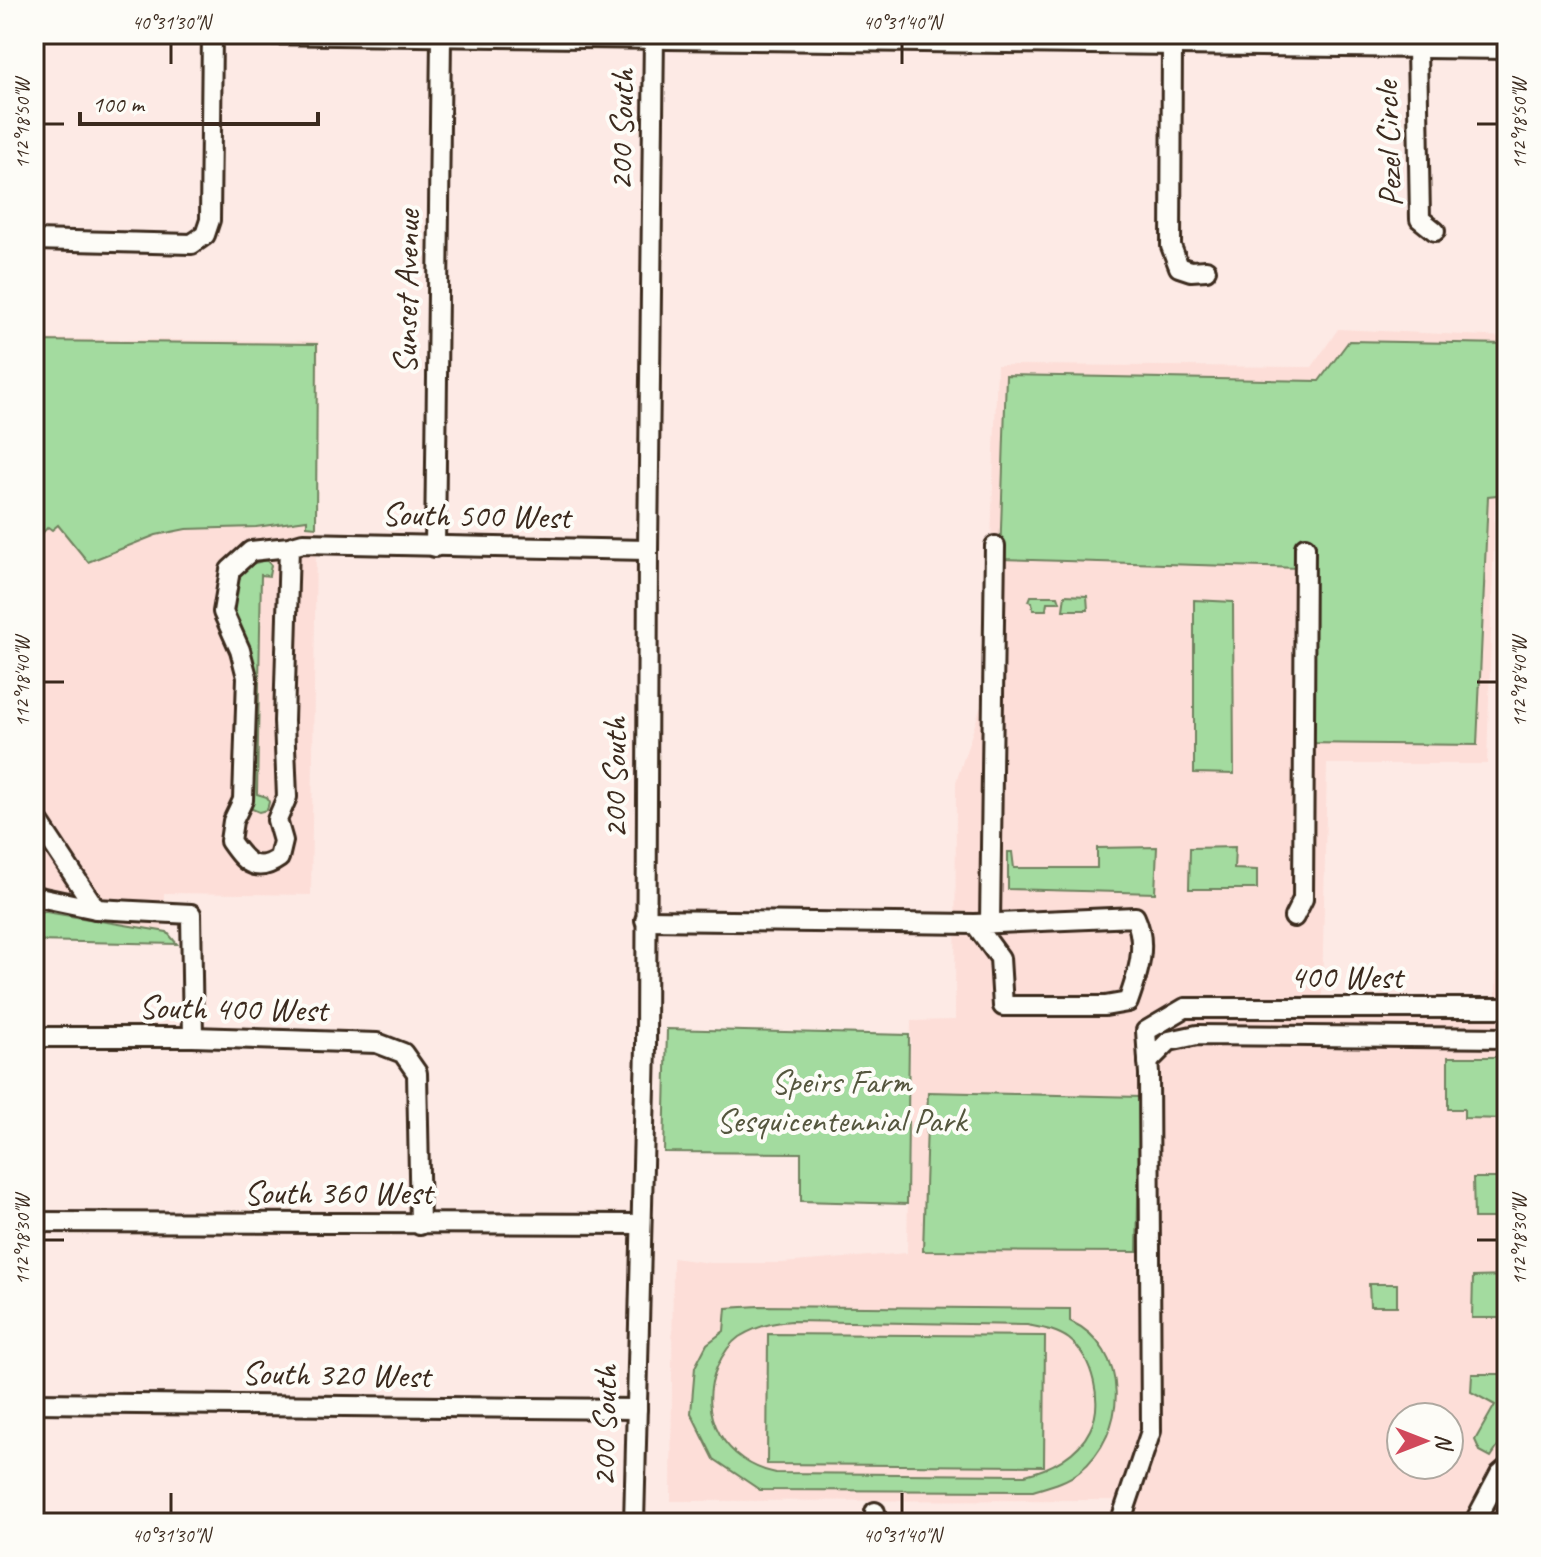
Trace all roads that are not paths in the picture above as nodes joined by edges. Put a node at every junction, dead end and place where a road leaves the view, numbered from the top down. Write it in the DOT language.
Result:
graph roads {
  1 [pos="212,34"];
  2 [pos="254,34"];
  3 [pos="654,37"];
  4 [pos="441,38"];
  5 [pos="1172,43"];
  6 [pos="1417,48"];
  7 [pos="1507,49"];
  8 [pos="1435,231"];
  9 [pos="34,240"];
  10 [pos="1206,270"];
  11 [pos="296,545"];
  12 [pos="995,546"];
  13 [pos="435,547"];
  14 [pos="1305,547"];
  15 [pos="648,550"];
  16 [pos="34,815"];
  17 [pos="34,896"];
  18 [pos="96,909"];
  19 [pos="1294,917"];
  20 [pos="645,920"];
  21 [pos="982,923"];
  22 [pos="1507,1008"];
  23 [pos="34,1037"];
  24 [pos="193,1037"];
  25 [pos="1507,1038"];
  26 [pos="1148,1062"];
  27 [pos="34,1222"];
  28 [pos="641,1224"];
  29 [pos="420,1225"];
  30 [pos="34,1403"];
  31 [pos="637,1409"];
  32 [pos="1507,1468"];
  33 [pos="634,1523"];
  34 [pos="1120,1523"];
  35 [pos="1474,1523"];
  1 -- 9 [label="street"];
  2 -- 4 [label="street"];
  3 -- 4 [label="street"];
  3 -- 5 [label="street"];
  3 -- 15 [label="street, 200 South"];
  4 -- 13 [label="street, Sunset Avenue"];
  5 -- 6 [label="street"];
  5 -- 10 [label="street"];
  6 -- 7 [label="street"];
  6 -- 8 [label="street, Pezel Circle"];
  11 -- 11 [label="street, South 500 West"];
  11 -- 13 [label="street, South 500 West"];
  12 -- 21 [label="street"];
  13 -- 15 [label="street, South 500 West"];
  14 -- 19 [label="street"];
  15 -- 20 [label="street, 200 South"];
  16 -- 18 [label="street"];
  17 -- 18 [label="street"];
  18 -- 24 [label="street"];
  20 -- 21 [label="street"];
  20 -- 28 [label="street, 200 South"];
  21 -- 21 [label="street"];
  22 -- 26 [label="street, 400 West"];
  23 -- 24 [label="street, South 400 West"];
  24 -- 29 [label="street, South 400 West"];
  25 -- 26 [label="street"];
  26 -- 34 [label="street"];
  27 -- 29 [label="street, South 360 West"];
  28 -- 29 [label="street, South 360 West"];
  28 -- 31 [label="street, 200 South"];
  30 -- 31 [label="street, South 320 West"];
  31 -- 33 [label="street, 200 South"];
  32 -- 35 [label="street"];
}
